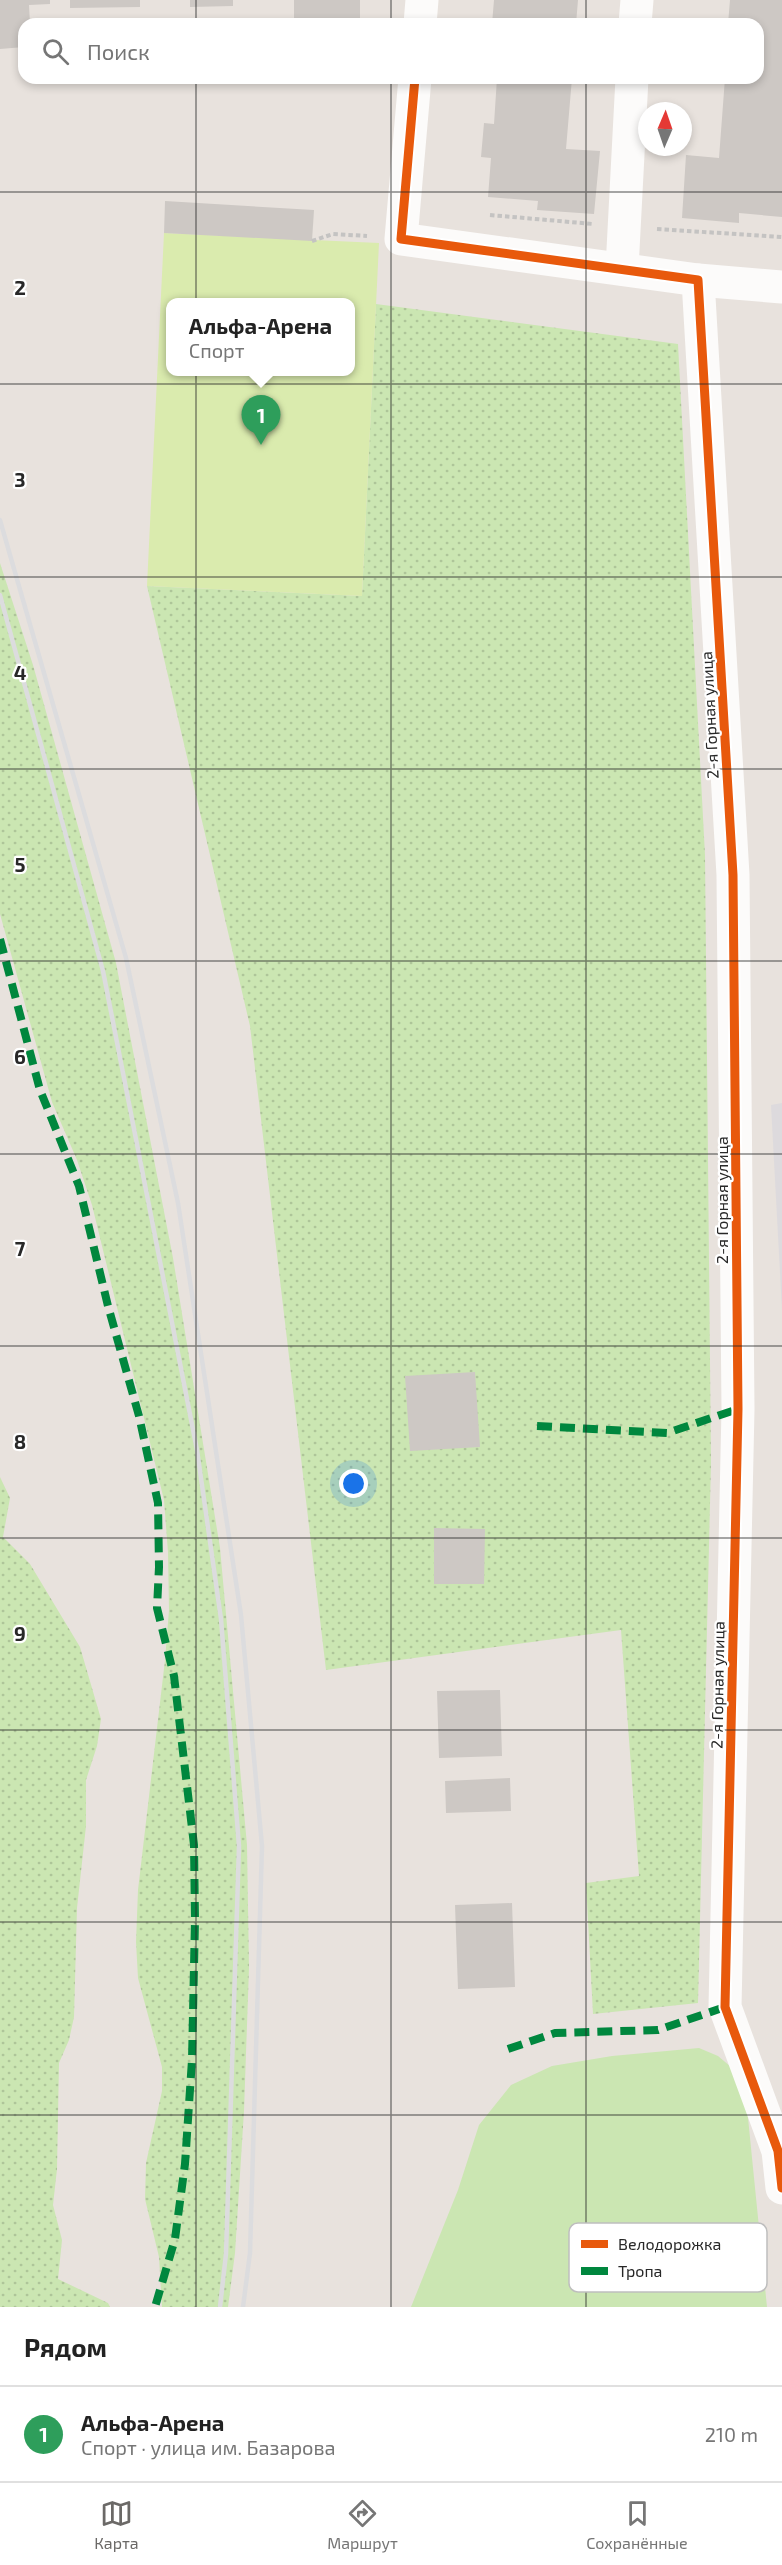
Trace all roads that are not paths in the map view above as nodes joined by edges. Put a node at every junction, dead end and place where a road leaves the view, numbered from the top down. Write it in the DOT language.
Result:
graph roads {
  1 [pos="422,0"];
  2 [pos="637,0"];
  3 [pos="420,18"];
  4 [pos="636,18"];
  5 [pos="414,84"];
  6 [pos="632,84"];
  7 [pos="622,269"];
  8 [pos="698,280"];
  9 [pos="782,287"];
  10 [pos="782,2188"];
  1 -- 3 [label="street"];
  2 -- 4 [label="street"];
  5 -- 7 [label="street"];
  6 -- 7 [label="street"];
  7 -- 8 [label="street"];
  8 -- 9 [label="street"];
  8 -- 10 [label="street, 2-я Горная улица"];
}
